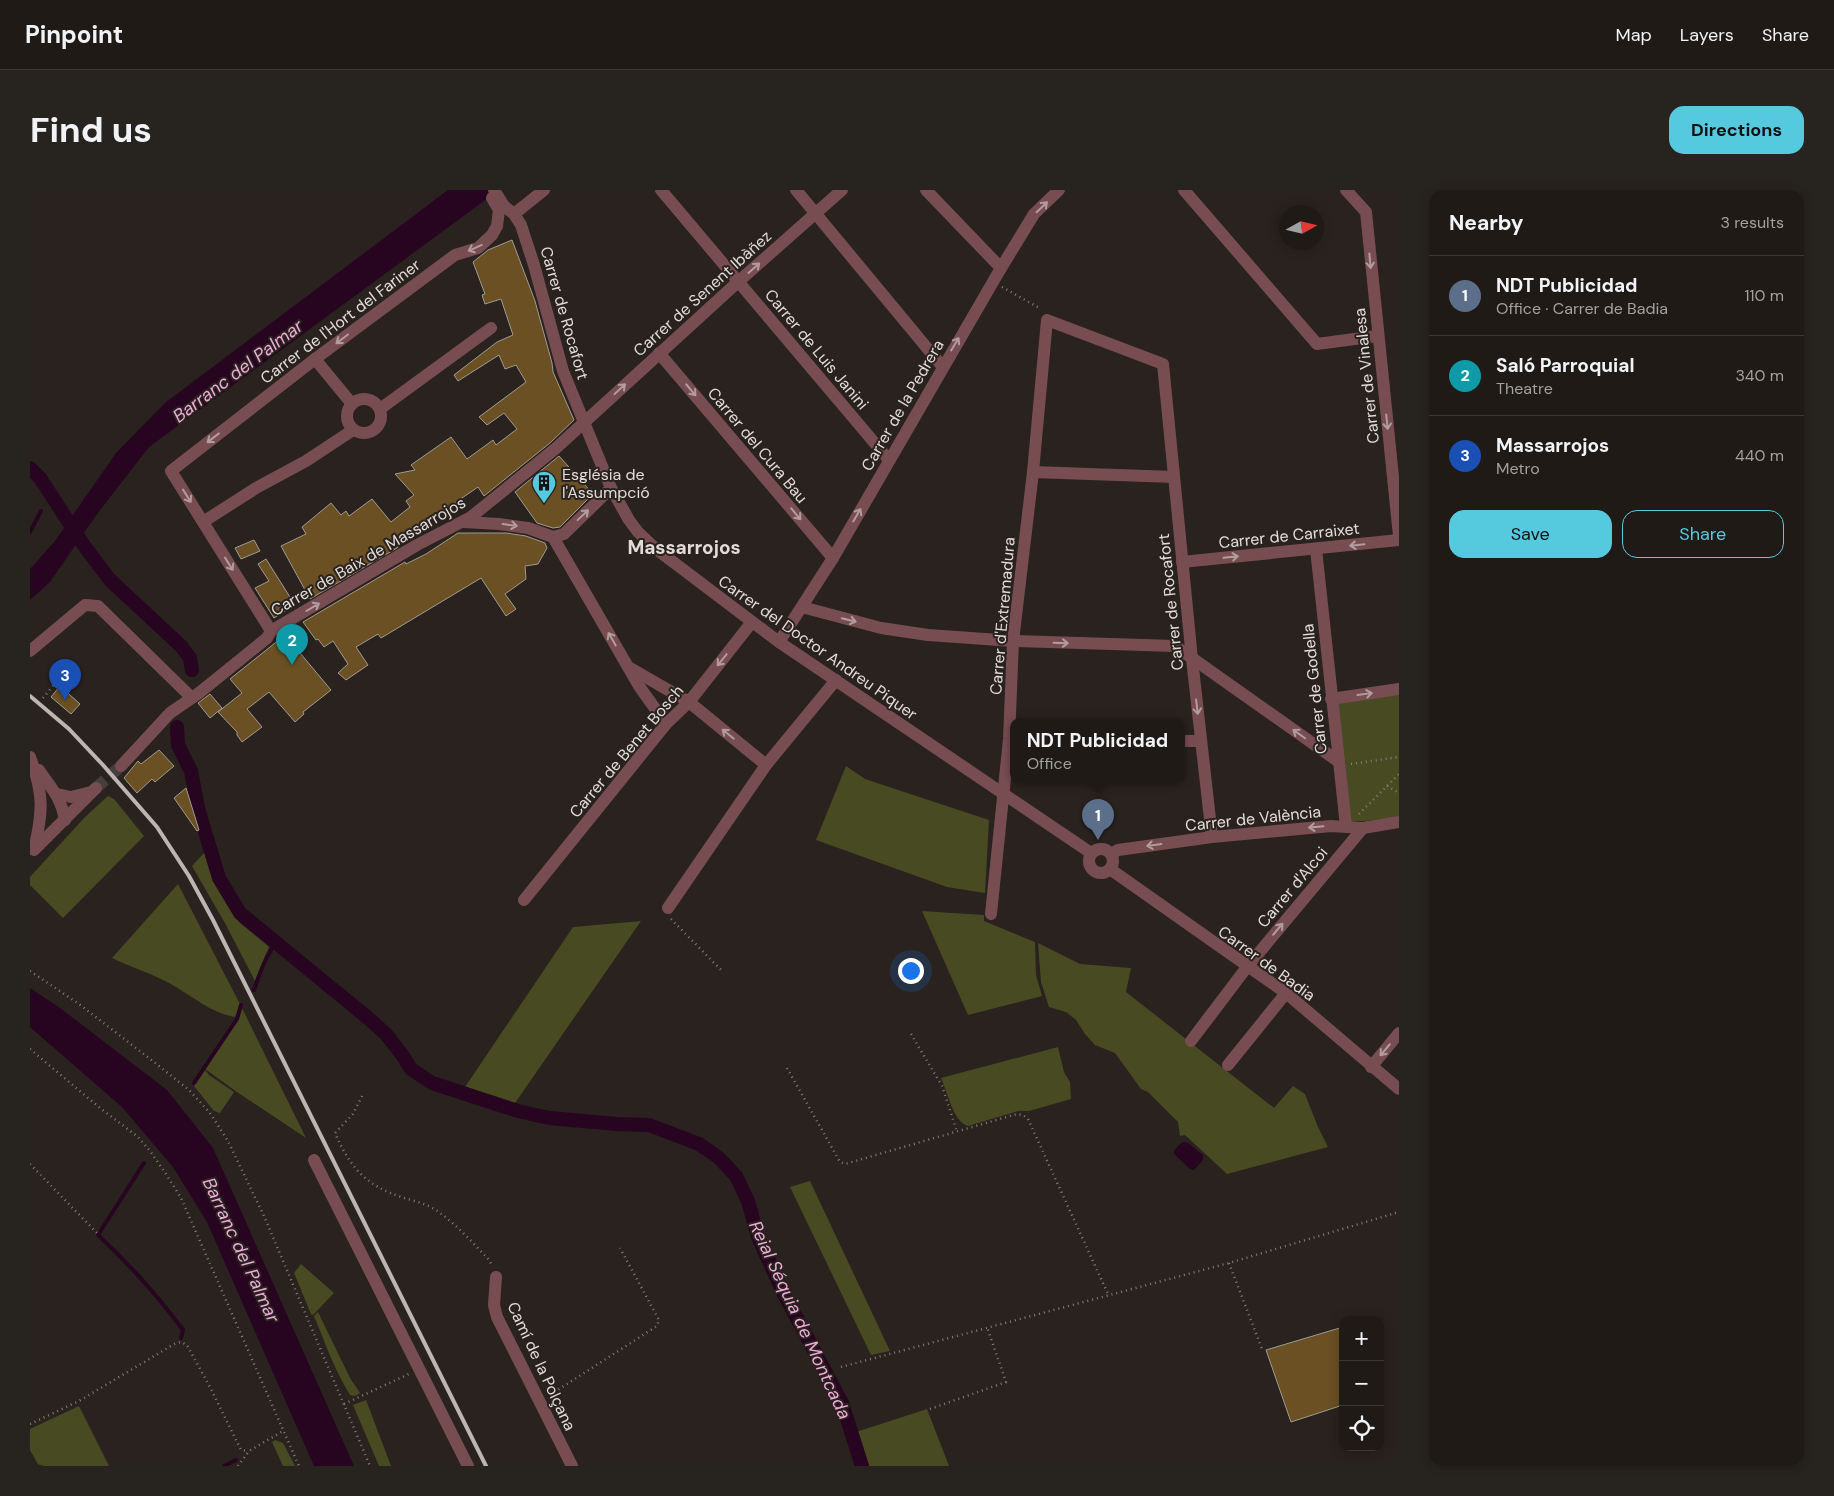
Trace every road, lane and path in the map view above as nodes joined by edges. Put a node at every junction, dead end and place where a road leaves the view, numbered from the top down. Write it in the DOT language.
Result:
graph roads {
  1 [pos="488,190"];
  2 [pos="494,190"];
  3 [pos="544,190"];
  4 [pos="661,190"];
  5 [pos="796,190"];
  6 [pos="842,190"];
  7 [pos="926,190"];
  8 [pos="1059,190"];
  9 [pos="1184,190"];
  10 [pos="1346,190"];
  11 [pos="506,210"];
  12 [pos="816,214"];
  13 [pos="1000,268"];
  14 [pos="739,281"];
  15 [pos="992,281"];
  16 [pos="1046,315"];
  17 [pos="491,328"];
  18 [pos="1378,336"];
  19 [pos="659,353"];
  20 [pos="315,360"];
  21 [pos="942,366"];
  22 [pos="352,404"];
  23 [pos="380,409"];
  24 [pos="584,422"];
  25 [pos="353,430"];
  26 [pos="1395,458"];
  27 [pos="889,460"];
  28 [pos="1033,472"];
  29 [pos="1174,477"];
  30 [pos="611,488"];
  31 [pos="203,522"];
  32 [pos="464,522"];
  33 [pos="1399,536"];
  34 [pos="553,537"];
  35 [pos="1399,540"];
  36 [pos="1316,549"];
  37 [pos="833,558"];
  38 [pos="1182,562"];
  39 [pos="802,607"];
  40 [pos="752,622"];
  41 [pos="271,631"];
  42 [pos="1013,641"];
  43 [pos="779,642"];
  44 [pos="30,652"];
  45 [pos="1192,659"];
  46 [pos="70,666"];
  47 [pos="629,668"];
  48 [pos="836,680"];
  49 [pos="1399,689"];
  50 [pos="43,698"];
  51 [pos="192,698"];
  52 [pos="1331,699"];
  53 [pos="688,702"];
  54 [pos="1011,718"];
  55 [pos="666,724"];
  56 [pos="1185,741"];
  57 [pos="1201,741"];
  58 [pos="1010,746"];
  59 [pos="30,756"];
  60 [pos="1399,757"];
  61 [pos="1344,763"];
  62 [pos="766,764"];
  63 [pos="121,766"];
  64 [pos="1399,774"];
  65 [pos="1387,786"];
  66 [pos="1399,793"];
  67 [pos="57,794"];
  68 [pos="1003,794"];
  69 [pos="42,806"];
  70 [pos="1355,808"];
  71 [pos="65,820"];
  72 [pos="1399,822"];
  73 [pos="1346,826"];
  74 [pos="1362,828"];
  75 [pos="1212,837"];
  76 [pos="32,853"];
  77 [pos="1091,853"];
  78 [pos="1111,854"];
  79 [pos="1110,870"];
  80 [pos="524,900"];
  81 [pos="668,908"];
  82 [pos="991,914"];
  83 [pos="1247,967"];
  84 [pos="720,970"];
  85 [pos="30,971"];
  86 [pos="1286,993"];
  87 [pos="1399,1033"];
  88 [pos="911,1034"];
  89 [pos="1191,1040"];
  90 [pos="30,1049"];
  91 [pos="1228,1064"];
  92 [pos="1371,1067"];
  93 [pos="787,1068"];
  94 [pos="1399,1089"];
  95 [pos="362,1096"];
  96 [pos="956,1132"];
  97 [pos="314,1160"];
  98 [pos="30,1164"];
  99 [pos="1399,1212"];
  100 [pos="97,1233"];
  101 [pos="620,1248"];
  102 [pos="1229,1263"];
  103 [pos="496,1277"];
  104 [pos="1108,1294"];
  105 [pos="987,1327"];
  106 [pos="1262,1349"];
  107 [pos="841,1367"];
  108 [pos="419,1369"];
  109 [pos="539,1402"];
  110 [pos="344,1404"];
  111 [pos="930,1410"];
  112 [pos="30,1424"];
  113 [pos="284,1431"];
  114 [pos="249,1451"];
  115 [pos="238,1466"];
  116 [pos="299,1466"];
  117 [pos="370,1466"];
  118 [pos="468,1466"];
  119 [pos="572,1466"];
  1 -- 11 [label="street"];
  2 -- 11 [label="street"];
  3 -- 11 [label="street"];
  4 -- 14 [label="street, Carrer de Luis Janini"];
  5 -- 12 [label="street"];
  6 -- 12 [label="street, Carrer de Senent Ibàñez"];
  7 -- 13 [label="street"];
  13 -- 8 [label="street, Carrer de la Pedrera, one-way"];
  9 -- 18 [label="street"];
  10 -- 18 [label="street, Carrer de Vinalesa, one-way"];
  11 -- 20 [label="street, Carrer de l'Hort del Fariner, one-way"];
  11 -- 24 [label="street, Carrer de Rocafort"];
  14 -- 12 [label="street, Carrer de Senent Ibàñez, one-way"];
  12 -- 21 [label="street"];
  13 -- 15 [label="street, Carrer de la Pedrera"];
  14 -- 19 [label="street, Carrer de Senent Ibàñez"];
  14 -- 27 [label="street, Carrer de Luis Janini"];
  15 -- 16 [label="path"];
  21 -- 15 [label="street, Carrer de la Pedrera, one-way"];
  16 -- 28 [label="street, Carrer d'Extremadura"];
  16 -- 29 [label="street, Carrer de Rocafort"];
  17 -- 23 [label="street"];
  18 -- 26 [label="street, Carrer de Vinalesa, one-way"];
  24 -- 19 [label="street, Carrer de Senent Ibàñez, one-way"];
  19 -- 37 [label="street, Carrer del Cura Bau, one-way"];
  20 -- 22 [label="street"];
  20 -- 31 [label="street, Carrer de l'Hort del Fariner, one-way"];
  21 -- 27 [label="street, Carrer de la Pedrera"];
  22 -- 23 [label="street"];
  22 -- 25 [label="street"];
  23 -- 25 [label="street"];
  24 -- 30 [label="street, Carrer de Rocafort"];
  24 -- 32 [label="street, Carrer de Baix de Massarrojos"];
  25 -- 31 [label="street"];
  26 -- 33 [label="street, Carrer de Vinalesa"];
  37 -- 27 [label="street, Carrer de la Pedrera, one-way"];
  28 -- 29 [label="street"];
  28 -- 42 [label="street, Carrer d'Extremadura"];
  29 -- 38 [label="street, Carrer de Rocafort"];
  34 -- 30 [label="street, one-way"];
  30 -- 40 [label="street, Carrer del Doctor Andreu Piquer"];
  31 -- 41 [label="street, one-way"];
  32 -- 34 [label="street, one-way"];
  41 -- 32 [label="street, Carrer de Baix de Massarrojos, one-way"];
  47 -- 34 [label="street, one-way"];
  35 -- 36 [label="street, Carrer de Carraixet, one-way"];
  38 -- 36 [label="street, Carrer de Carraixet, one-way"];
  36 -- 52 [label="street, Carrer de Godella"];
  37 -- 39 [label="street, Carrer de la Pedrera"];
  38 -- 45 [label="street, Carrer de Rocafort"];
  39 -- 42 [label="street, one-way"];
  39 -- 43 [label="street, Carrer de la Pedrera"];
  40 -- 43 [label="street, Carrer del Doctor Andreu Piquer"];
  40 -- 53 [label="street, Carrer de Benet Bosch, one-way"];
  41 -- 51 [label="street, Carrer de Baix de Massarrojos"];
  42 -- 45 [label="street, one-way"];
  42 -- 54 [label="street, Carrer d'Extremadura"];
  43 -- 48 [label="street, Carrer del Doctor Andreu Piquer"];
  44 -- 51 [label="street"];
  45 -- 57 [label="street, Carrer de Rocafort, one-way"];
  61 -- 45 [label="street, one-way"];
  46 -- 50 [label="path"];
  47 -- 53 [label="street"];
  47 -- 55 [label="street"];
  48 -- 62 [label="street"];
  48 -- 68 [label="street, Carrer del Doctor Andreu Piquer"];
  52 -- 49 [label="street, one-way"];
  51 -- 63 [label="street, Carrer de Baix de Massarrojos"];
  52 -- 61 [label="street, Carrer de Godella"];
  53 -- 55 [label="street, Carrer de Benet Bosch"];
  62 -- 53 [label="street, one-way"];
  55 -- 80 [label="street, Carrer de Benet Bosch"];
  56 -- 57 [label="street"];
  57 -- 75 [label="street, Carrer de Rocafort"];
  58 -- 68 [label="street, Carrer d'Extremadura"];
  59 -- 67 [label="street"];
  59 -- 69 [label="street"];
  60 -- 61 [label="path"];
  61 -- 73 [label="street, Carrer de Godella"];
  62 -- 81 [label="street"];
  64 -- 65 [label="path"];
  65 -- 66 [label="path"];
  65 -- 70 [label="path"];
  67 -- 71 [label="street"];
  67 -- 71 [label="street"];
  68 -- 77 [label="street"];
  68 -- 82 [label="street, Carrer d'Extremadura"];
  69 -- 71 [label="street"];
  69 -- 76 [label="street"];
  71 -- 76 [label="street"];
  72 -- 74 [label="street, Carrer de València"];
  73 -- 74 [label="street, Carrer de València"];
  73 -- 75 [label="street, Carrer de València, one-way"];
  83 -- 74 [label="street, Carrer d'Alcoi, one-way"];
  75 -- 78 [label="street, Carrer de València, one-way"];
  77 -- 78 [label="street"];
  77 -- 79 [label="street"];
  78 -- 79 [label="street"];
  79 -- 83 [label="street, Carrer de Badia"];
  81 -- 84 [label="path"];
  83 -- 86 [label="street, Carrer de Badia"];
  83 -- 89 [label="street, Carrer d'Alcoi"];
  85 -- 110 [label="path"];
  86 -- 91 [label="street"];
  86 -- 92 [label="street, Carrer de Badia"];
  87 -- 92 [label="street, one-way"];
  88 -- 96 [label="path"];
  90 -- 113 [label="path"];
  92 -- 94 [label="street, Carrer de Badia"];
  93 -- 96 [label="path"];
  95 -- 103 [label="path"];
  96 -- 104 [label="path"];
  97 -- 108 [label="street"];
  98 -- 100 [label="path"];
  99 -- 102 [label="path"];
  101 -- 109 [label="path"];
  102 -- 104 [label="path"];
  102 -- 106 [label="path"];
  103 -- 109 [label="street, Camí de la Polçana"];
  104 -- 105 [label="path"];
  105 -- 107 [label="path"];
  105 -- 111 [label="path"];
  108 -- 110 [label="path"];
  108 -- 118 [label="street"];
  109 -- 119 [label="street, Camí de la Polçana"];
  110 -- 117 [label="path"];
  112 -- 114 [label="path"];
  113 -- 114 [label="path"];
  113 -- 116 [label="path"];
  114 -- 115 [label="path"];
}
